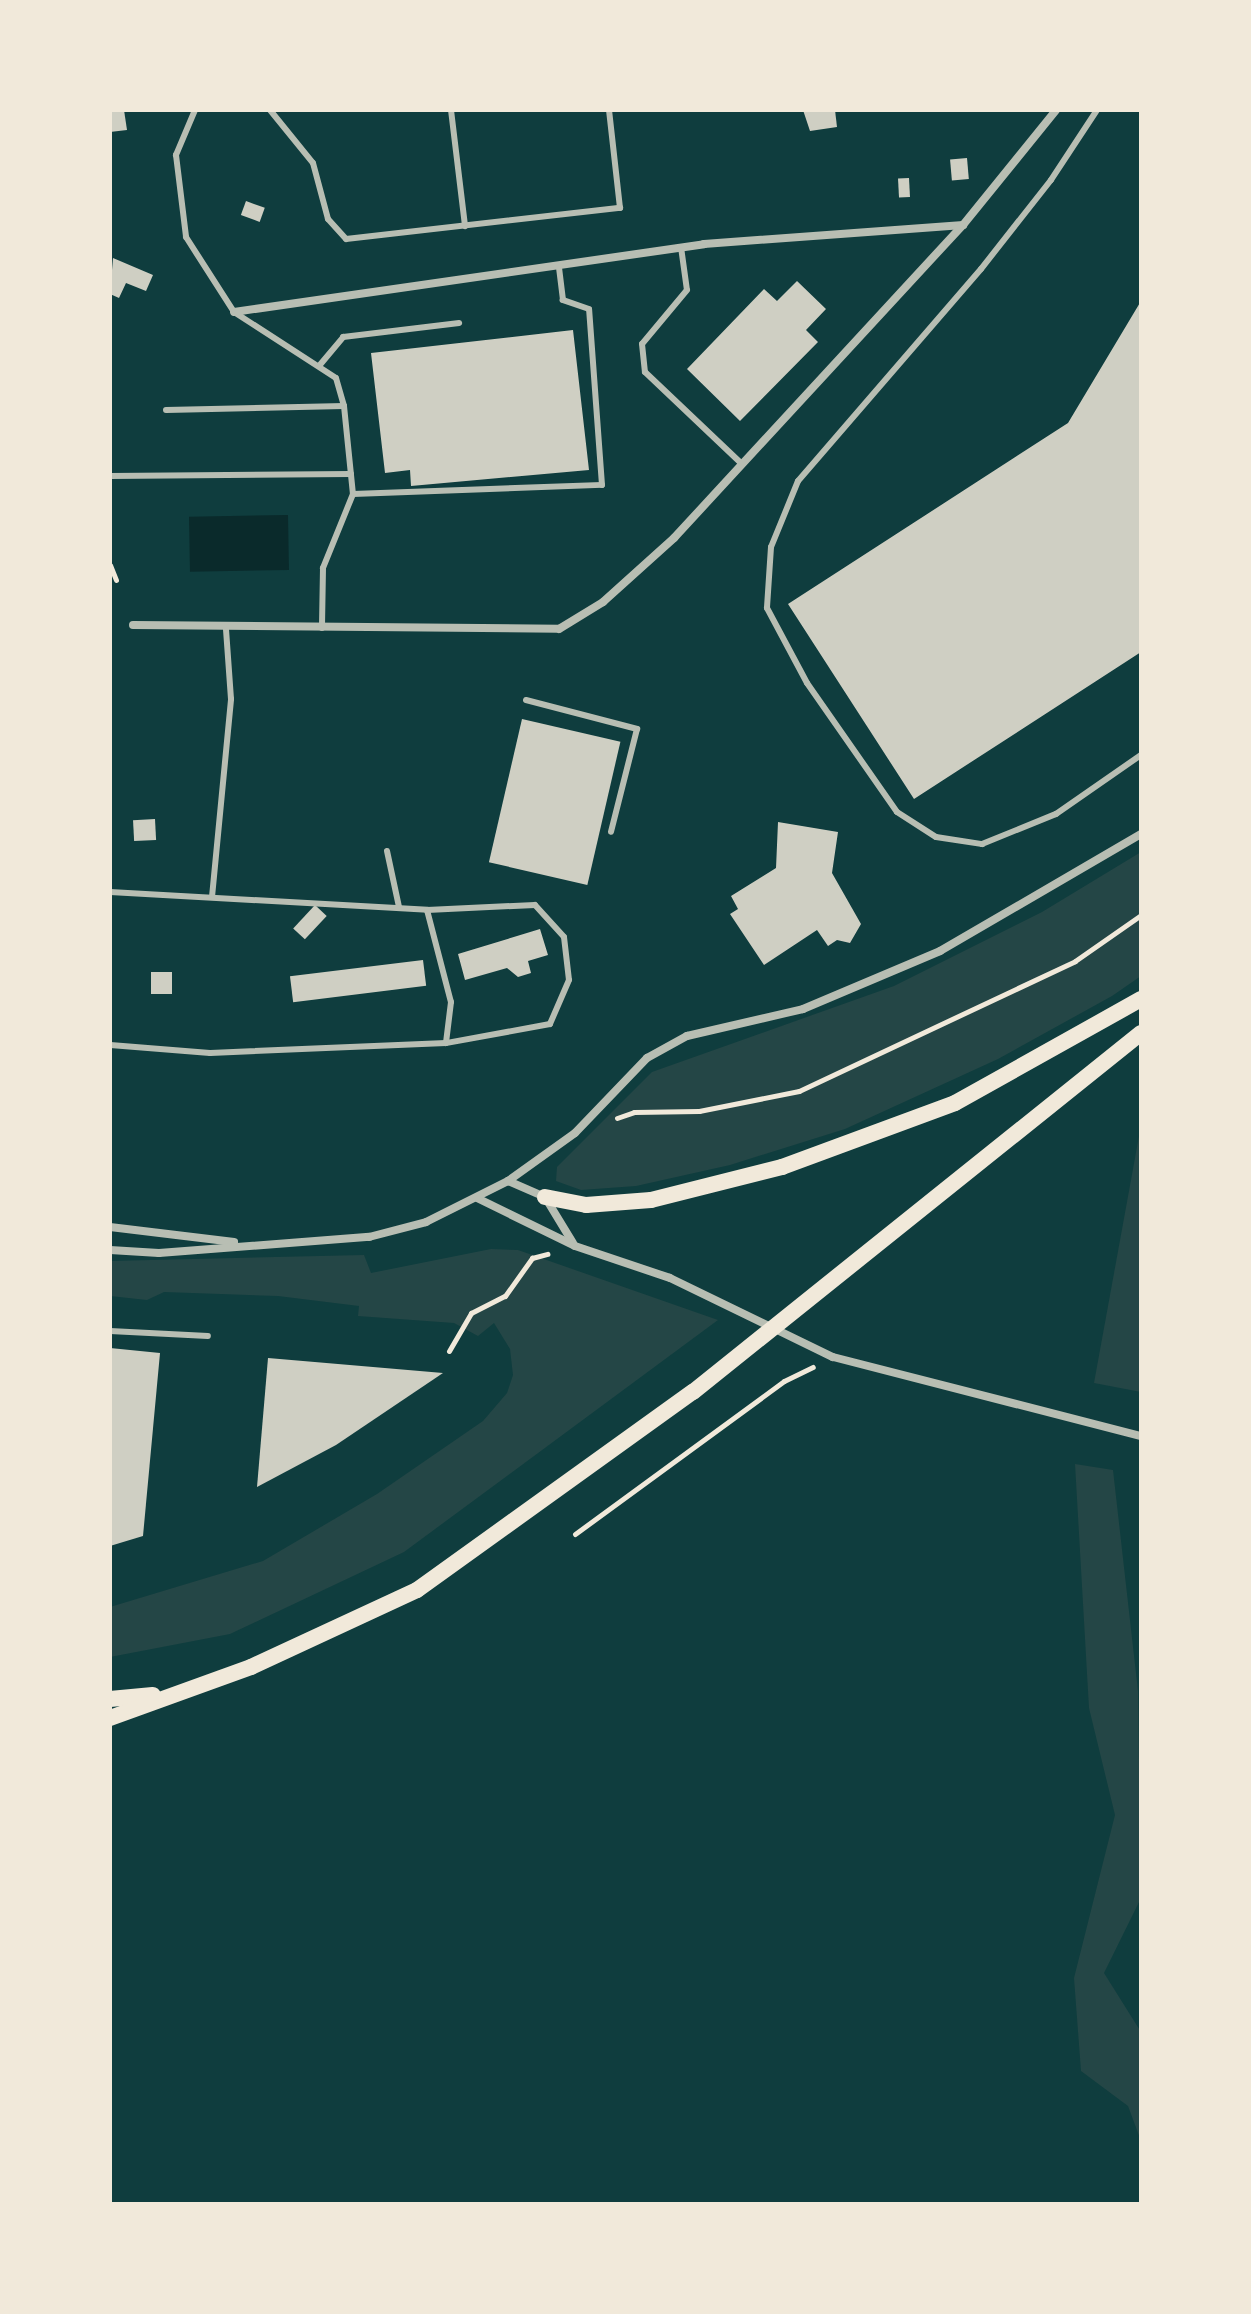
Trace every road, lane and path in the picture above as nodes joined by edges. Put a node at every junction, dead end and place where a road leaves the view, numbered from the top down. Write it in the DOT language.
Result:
graph roads {
  1 [pos="195,110"];
  2 [pos="270,110"];
  3 [pos="451,110"];
  4 [pos="609,110"];
  5 [pos="1056,110"];
  6 [pos="1097,110"];
  7 [pos="963,225"];
  8 [pos="465,226"];
  9 [pos="681,247"];
  10 [pos="559,265"];
  11 [pos="234,312"];
  12 [pos="459,323"];
  13 [pos="319,366"];
  14 [pos="344,406"];
  15 [pos="166,410"];
  16 [pos="742,464"];
  17 [pos="351,474"];
  18 [pos="110,476"];
  19 [pos="353,494"];
  20 [pos="110,565"];
  21 [pos="116,580"];
  22 [pos="133,625"];
  23 [pos="322,628"];
  24 [pos="226,629"];
  25 [pos="526,700"];
  26 [pos="1141,755"];
  27 [pos="611,832"];
  28 [pos="1141,834"];
  29 [pos="387,851"];
  30 [pos="110,892"];
  31 [pos="212,897"];
  32 [pos="399,907"];
  33 [pos="427,910"];
  34 [pos="1141,915"];
  35 [pos="1141,999"];
  36 [pos="1141,1033"];
  37 [pos="446,1043"];
  38 [pos="110,1045"];
  39 [pos="575,1133"];
  40 [pos="508,1181"];
  41 [pos="545,1197"];
  42 [pos="477,1198"];
  43 [pos="110,1227"];
  44 [pos="251,1245"];
  45 [pos="575,1246"];
  46 [pos="110,1250"];
  47 [pos="110,1331"];
  48 [pos="208,1336"];
  49 [pos="449,1351"];
  50 [pos="833,1357"];
  51 [pos="1141,1436"];
  52 [pos="575,1534"];
  53 [pos="171,1694"];
  54 [pos="110,1699"];
  55 [pos="110,1718"];
  1 -- 11 [label="lane"];
  2 -- 8 [label="lane"];
  3 -- 8 [label="lane"];
  4 -- 8 [label="lane"];
  5 -- 7 [label="street"];
  6 -- 26 [label="lane"];
  7 -- 9 [label="street"];
  7 -- 16 [label="street"];
  9 -- 10 [label="street"];
  9 -- 16 [label="lane"];
  10 -- 11 [label="street"];
  10 -- 19 [label="lane"];
  11 -- 13 [label="lane"];
  12 -- 13 [label="lane"];
  13 -- 14 [label="lane"];
  14 -- 15 [label="lane"];
  14 -- 17 [label="lane"];
  16 -- 23 [label="street"];
  17 -- 18 [label="lane"];
  17 -- 19 [label="lane"];
  19 -- 23 [label="lane"];
  20 -- 21 [label="path"];
  22 -- 24 [label="street"];
  23 -- 24 [label="street"];
  24 -- 31 [label="lane"];
  25 -- 27 [label="lane"];
  28 -- 39 [label="street"];
  29 -- 32 [label="lane"];
  30 -- 31 [label="lane"];
  31 -- 32 [label="lane"];
  32 -- 33 [label="lane"];
  33 -- 37 [label="lane"];
  33 -- 37 [label="lane"];
  34 -- 39 [label="path"];
  35 -- 41 [label="main road"];
  36 -- 53 [label="main road"];
  37 -- 38 [label="lane"];
  39 -- 40 [label="street"];
  40 -- 41 [label="street"];
  40 -- 42 [label="street"];
  41 -- 45 [label="street"];
  42 -- 44 [label="street"];
  42 -- 45 [label="street"];
  43 -- 44 [label="street"];
  44 -- 46 [label="street"];
  45 -- 49 [label="path"];
  45 -- 50 [label="street"];
  47 -- 48 [label="lane"];
  50 -- 51 [label="street"];
  50 -- 52 [label="path"];
  53 -- 54 [label="main road"];
  53 -- 55 [label="main road"];
}
